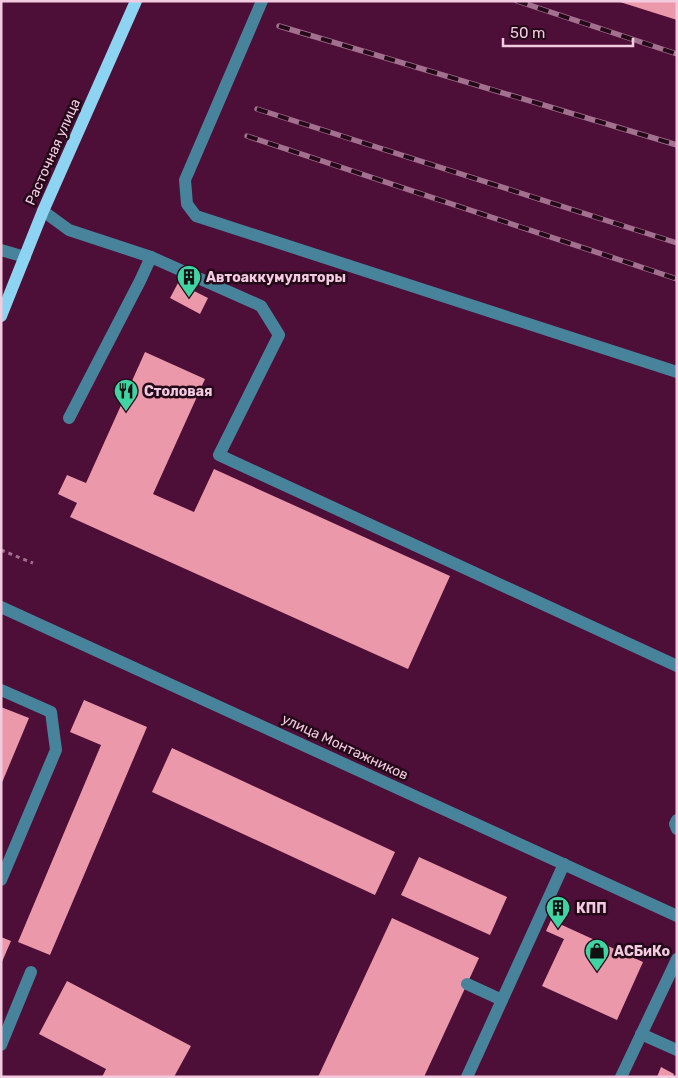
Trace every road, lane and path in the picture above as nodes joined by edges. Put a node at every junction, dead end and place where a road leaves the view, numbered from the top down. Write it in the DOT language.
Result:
graph roads {
  1 [pos="136,1"];
  2 [pos="262,1"];
  3 [pos="44,211"];
  4 [pos="1,250"];
  5 [pos="25,257"];
  6 [pos="150,257"];
  7 [pos="1,316"];
  8 [pos="677,372"];
  9 [pos="69,418"];
  10 [pos="1,550"];
  11 [pos="34,563"];
  12 [pos="1,607"];
  13 [pos="677,666"];
  14 [pos="1,690"];
  15 [pos="677,820"];
  16 [pos="677,829"];
  17 [pos="564,864"];
  18 [pos="1,880"];
  19 [pos="677,916"];
  20 [pos="677,959"];
  21 [pos="31,972"];
  22 [pos="468,984"];
  23 [pos="502,1000"];
  24 [pos="641,1034"];
  25 [pos="1,1045"];
  26 [pos="677,1050"];
  27 [pos="467,1077"];
  28 [pos="621,1077"];
  1 -- 3 [label="main road, Расточная улица"];
  2 -- 8 [label="street"];
  3 -- 5 [label="main road, Расточная улица"];
  3 -- 6 [label="street"];
  4 -- 5 [label="street"];
  5 -- 7 [label="main road, Расточная улица"];
  6 -- 9 [label="street"];
  6 -- 13 [label="street"];
  10 -- 11 [label="path"];
  12 -- 17 [label="street, улица Монтажников"];
  14 -- 18 [label="street"];
  15 -- 16 [label="street"];
  17 -- 19 [label="street, улица Монтажников"];
  17 -- 23 [label="street"];
  20 -- 24 [label="street"];
  21 -- 25 [label="street"];
  22 -- 23 [label="street"];
  23 -- 27 [label="street"];
  24 -- 26 [label="street"];
  24 -- 28 [label="street"];
}
